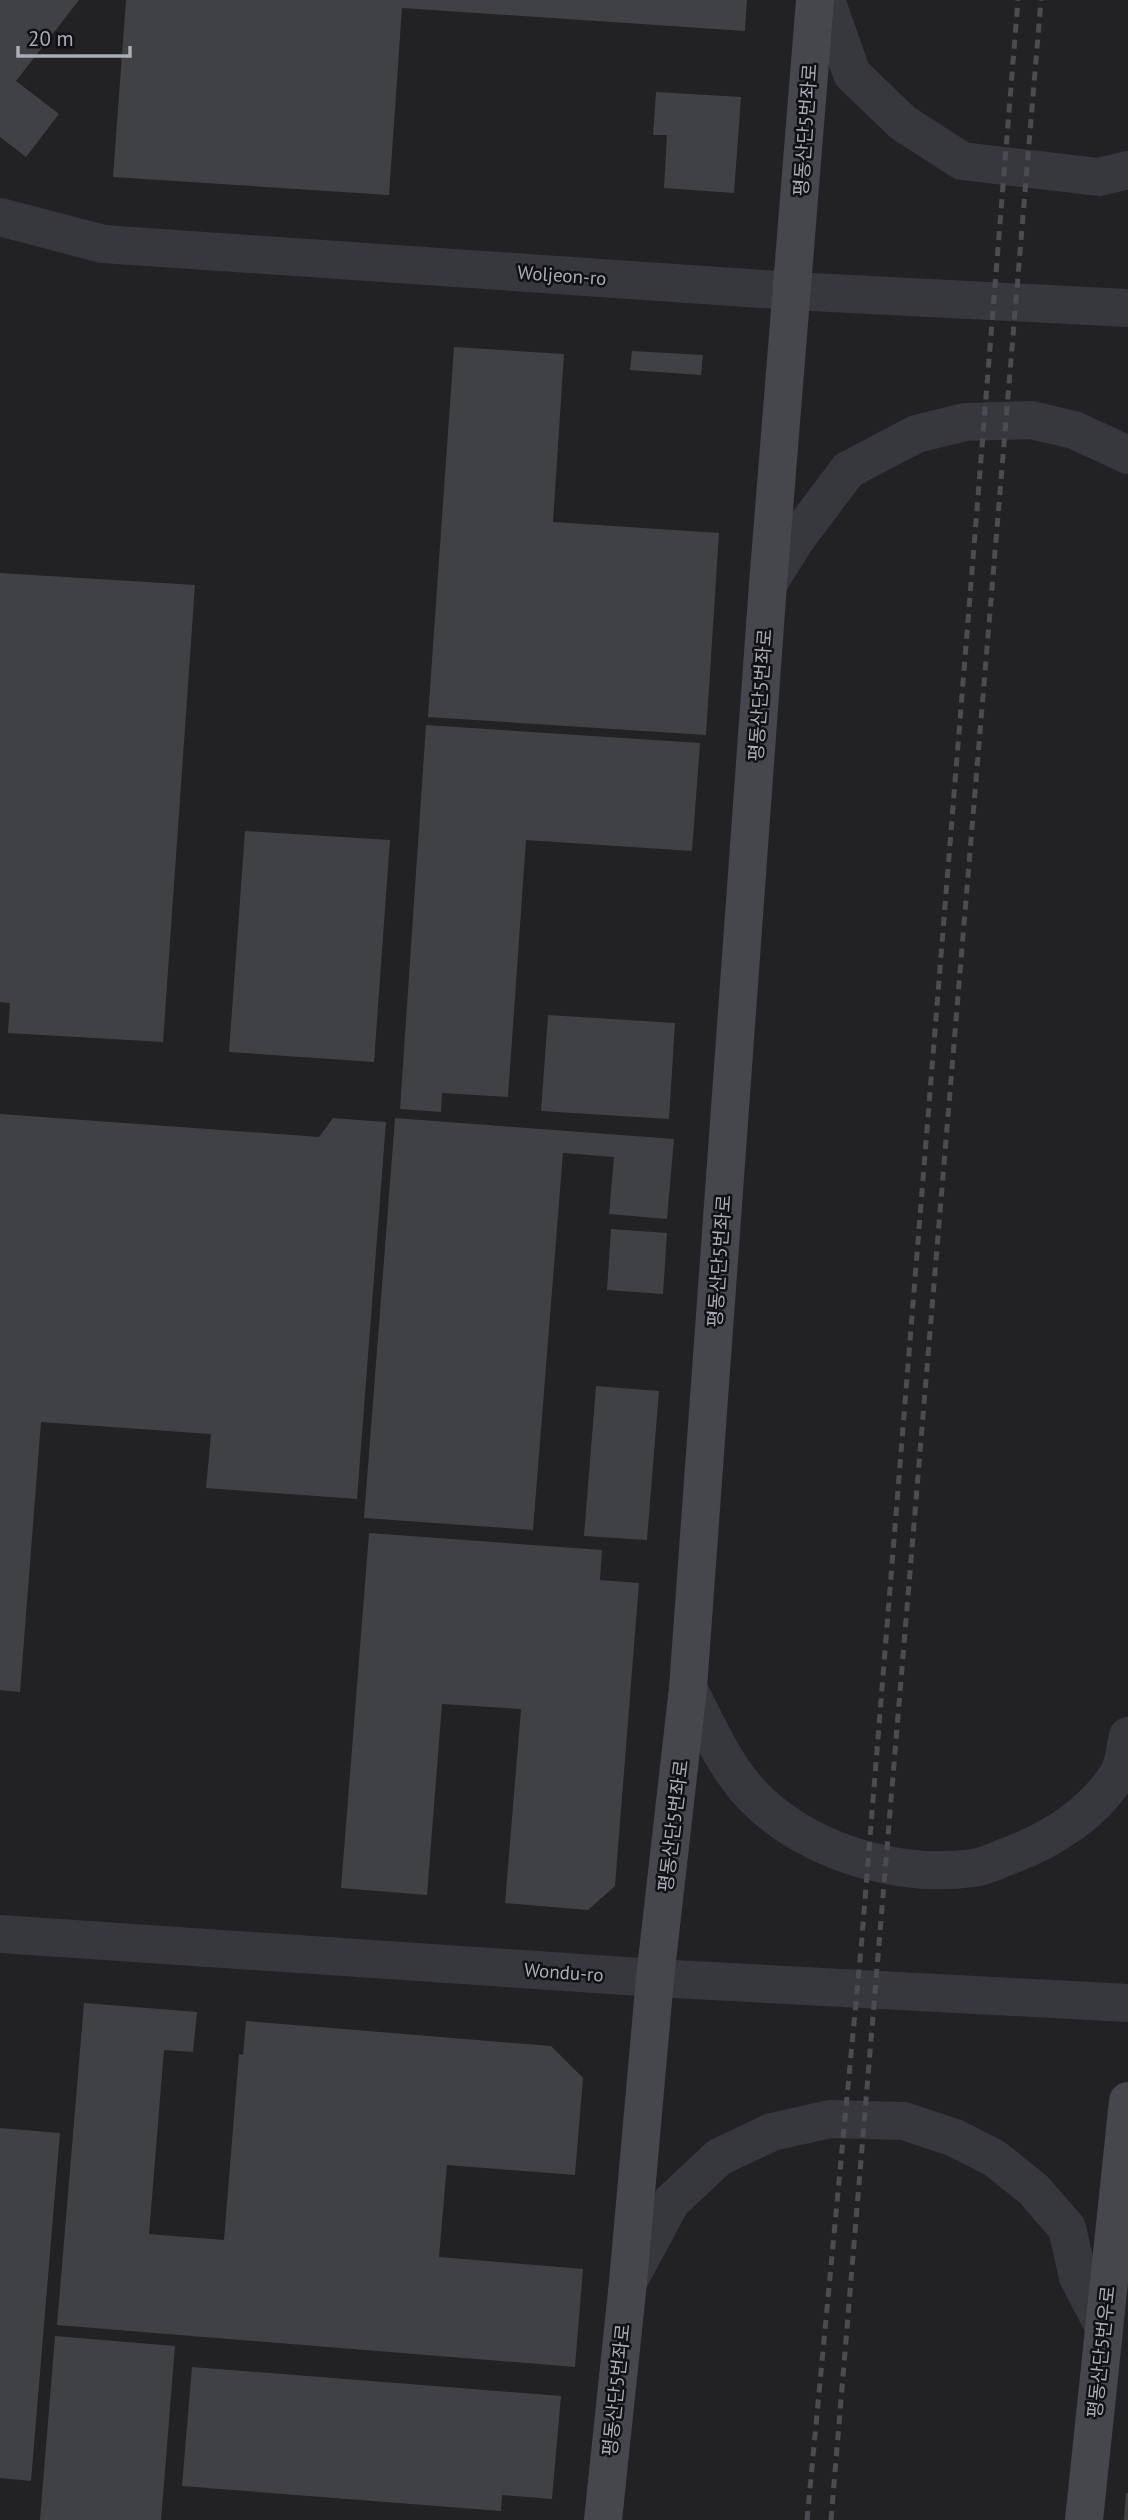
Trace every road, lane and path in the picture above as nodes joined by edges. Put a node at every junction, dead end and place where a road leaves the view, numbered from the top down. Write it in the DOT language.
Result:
graph roads {
  1 [pos="815,0"];
  2 [pos="826,0"];
  3 [pos="1128,170"];
  4 [pos="0,217"];
  5 [pos="792,291"];
  6 [pos="1128,308"];
  7 [pos="1128,455"];
  8 [pos="768,584"];
  9 [pos="688,1688"];
  10 [pos="1128,1735"];
  11 [pos="0,1934"];
  12 [pos="655,1978"];
  13 [pos="1128,2003"];
  14 [pos="1128,2101"];
  15 [pos="628,2282"];
  16 [pos="1104,2327"];
  17 [pos="603,2520"];
  18 [pos="1083,2520"];
  1 -- 5 [label="street, 평동산단5번좌로"];
  2 -- 3 [label="street"];
  4 -- 5 [label="street, Woljeon-ro"];
  5 -- 6 [label="street, Woljeon-ro"];
  5 -- 8 [label="street, 평동산단5번좌로"];
  7 -- 8 [label="street"];
  8 -- 9 [label="street, 평동산단5번좌로"];
  9 -- 10 [label="street"];
  9 -- 12 [label="street, 평동산단5번좌로"];
  11 -- 12 [label="street, Wondu-ro"];
  12 -- 13 [label="street, Wondu-ro"];
  12 -- 15 [label="street, 평동산단5번좌로"];
  14 -- 16 [label="street, 평동산단5번우로"];
  15 -- 16 [label="street"];
  15 -- 17 [label="street, 평동산단5번좌로"];
  16 -- 18 [label="street, 평동산단5번우로"];
}
